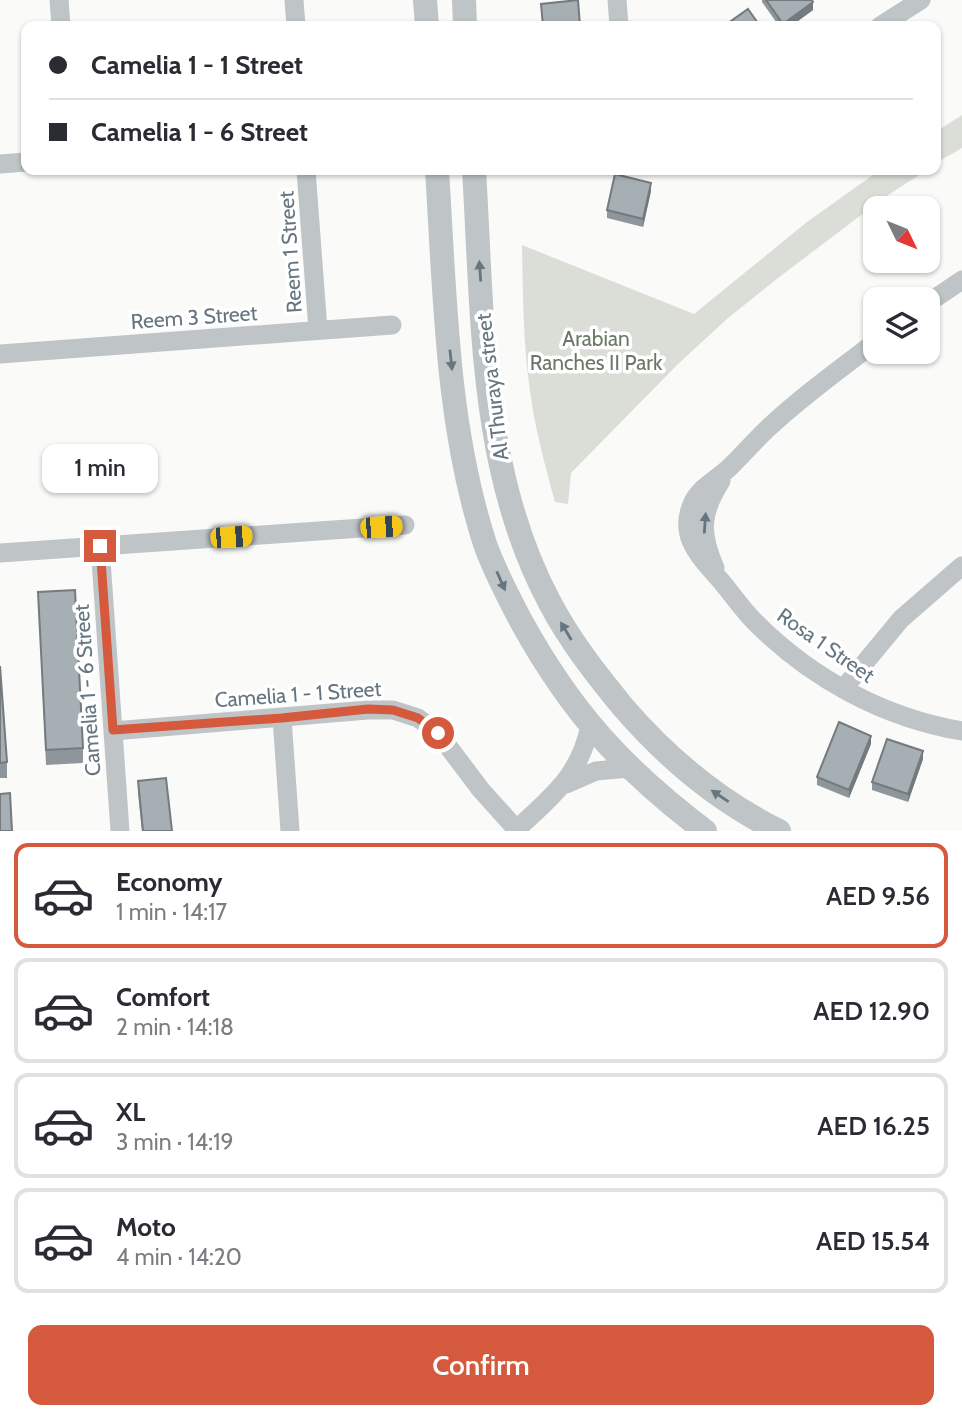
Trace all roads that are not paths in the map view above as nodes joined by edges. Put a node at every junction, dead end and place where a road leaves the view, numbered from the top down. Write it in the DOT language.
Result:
graph roads {
  1 [pos="59,0"];
  2 [pos="294,0"];
  3 [pos="425,0"];
  4 [pos="464,0"];
  5 [pos="618,0"];
  6 [pos="921,0"];
  7 [pos="61,21"];
  8 [pos="296,21"];
  9 [pos="427,21"];
  10 [pos="465,21"];
  11 [pos="619,21"];
  12 [pos="888,21"];
  13 [pos="21,162"];
  14 [pos="0,164"];
  15 [pos="306,175"];
  16 [pos="437,175"];
  17 [pos="474,175"];
  18 [pos="962,280"];
  19 [pos="940,295"];
  20 [pos="392,325"];
  21 [pos="318,330"];
  22 [pos="863,352"];
  23 [pos="0,354"];
  24 [pos="405,525"];
  25 [pos="100,546"];
  26 [pos="0,553"];
  27 [pos="962,566"];
  28 [pos="843,689"];
  29 [pos="282,718"];
  30 [pos="590,725"];
  31 [pos="113,730"];
  32 [pos="962,731"];
  33 [pos="629,768"];
  34 [pos="565,785"];
  35 [pos="120,831"];
  36 [pos="290,831"];
  37 [pos="517,831"];
  38 [pos="705,831"];
  39 [pos="779,831"];
  1 -- 7 [label="street"];
  2 -- 8 [label="street"];
  3 -- 9 [label="street"];
  4 -- 10 [label="street"];
  5 -- 11 [label="street"];
  6 -- 12 [label="street"];
  13 -- 14 [label="street"];
  15 -- 21 [label="street, Reem 1 Street"];
  16 -- 30 [label="street, Al Thuraya street, one-way"];
  39 -- 17 [label="street, Al Thuraya street, one-way"];
  18 -- 19 [label="street"];
  20 -- 21 [label="street, Reem 3 Street"];
  21 -- 23 [label="street, Reem 3 Street"];
  22 -- 28 [label="street, Rosa 1 Street"];
  24 -- 25 [label="street"];
  25 -- 26 [label="street"];
  25 -- 31 [label="street, Camelia 1 - 6 Street"];
  27 -- 28 [label="street"];
  28 -- 32 [label="street, Rosa 1 Street"];
  29 -- 31 [label="street, Camelia 1 - 1 Street"];
  29 -- 36 [label="street"];
  29 -- 37 [label="street, Camelia 1 - 1 Street"];
  30 -- 33 [label="street, Al Thuraya street"];
  30 -- 34 [label="street"];
  31 -- 35 [label="street, Camelia 1 - 6 Street"];
  33 -- 34 [label="street"];
  33 -- 38 [label="street, Al Thuraya street"];
  34 -- 37 [label="street"];
}
